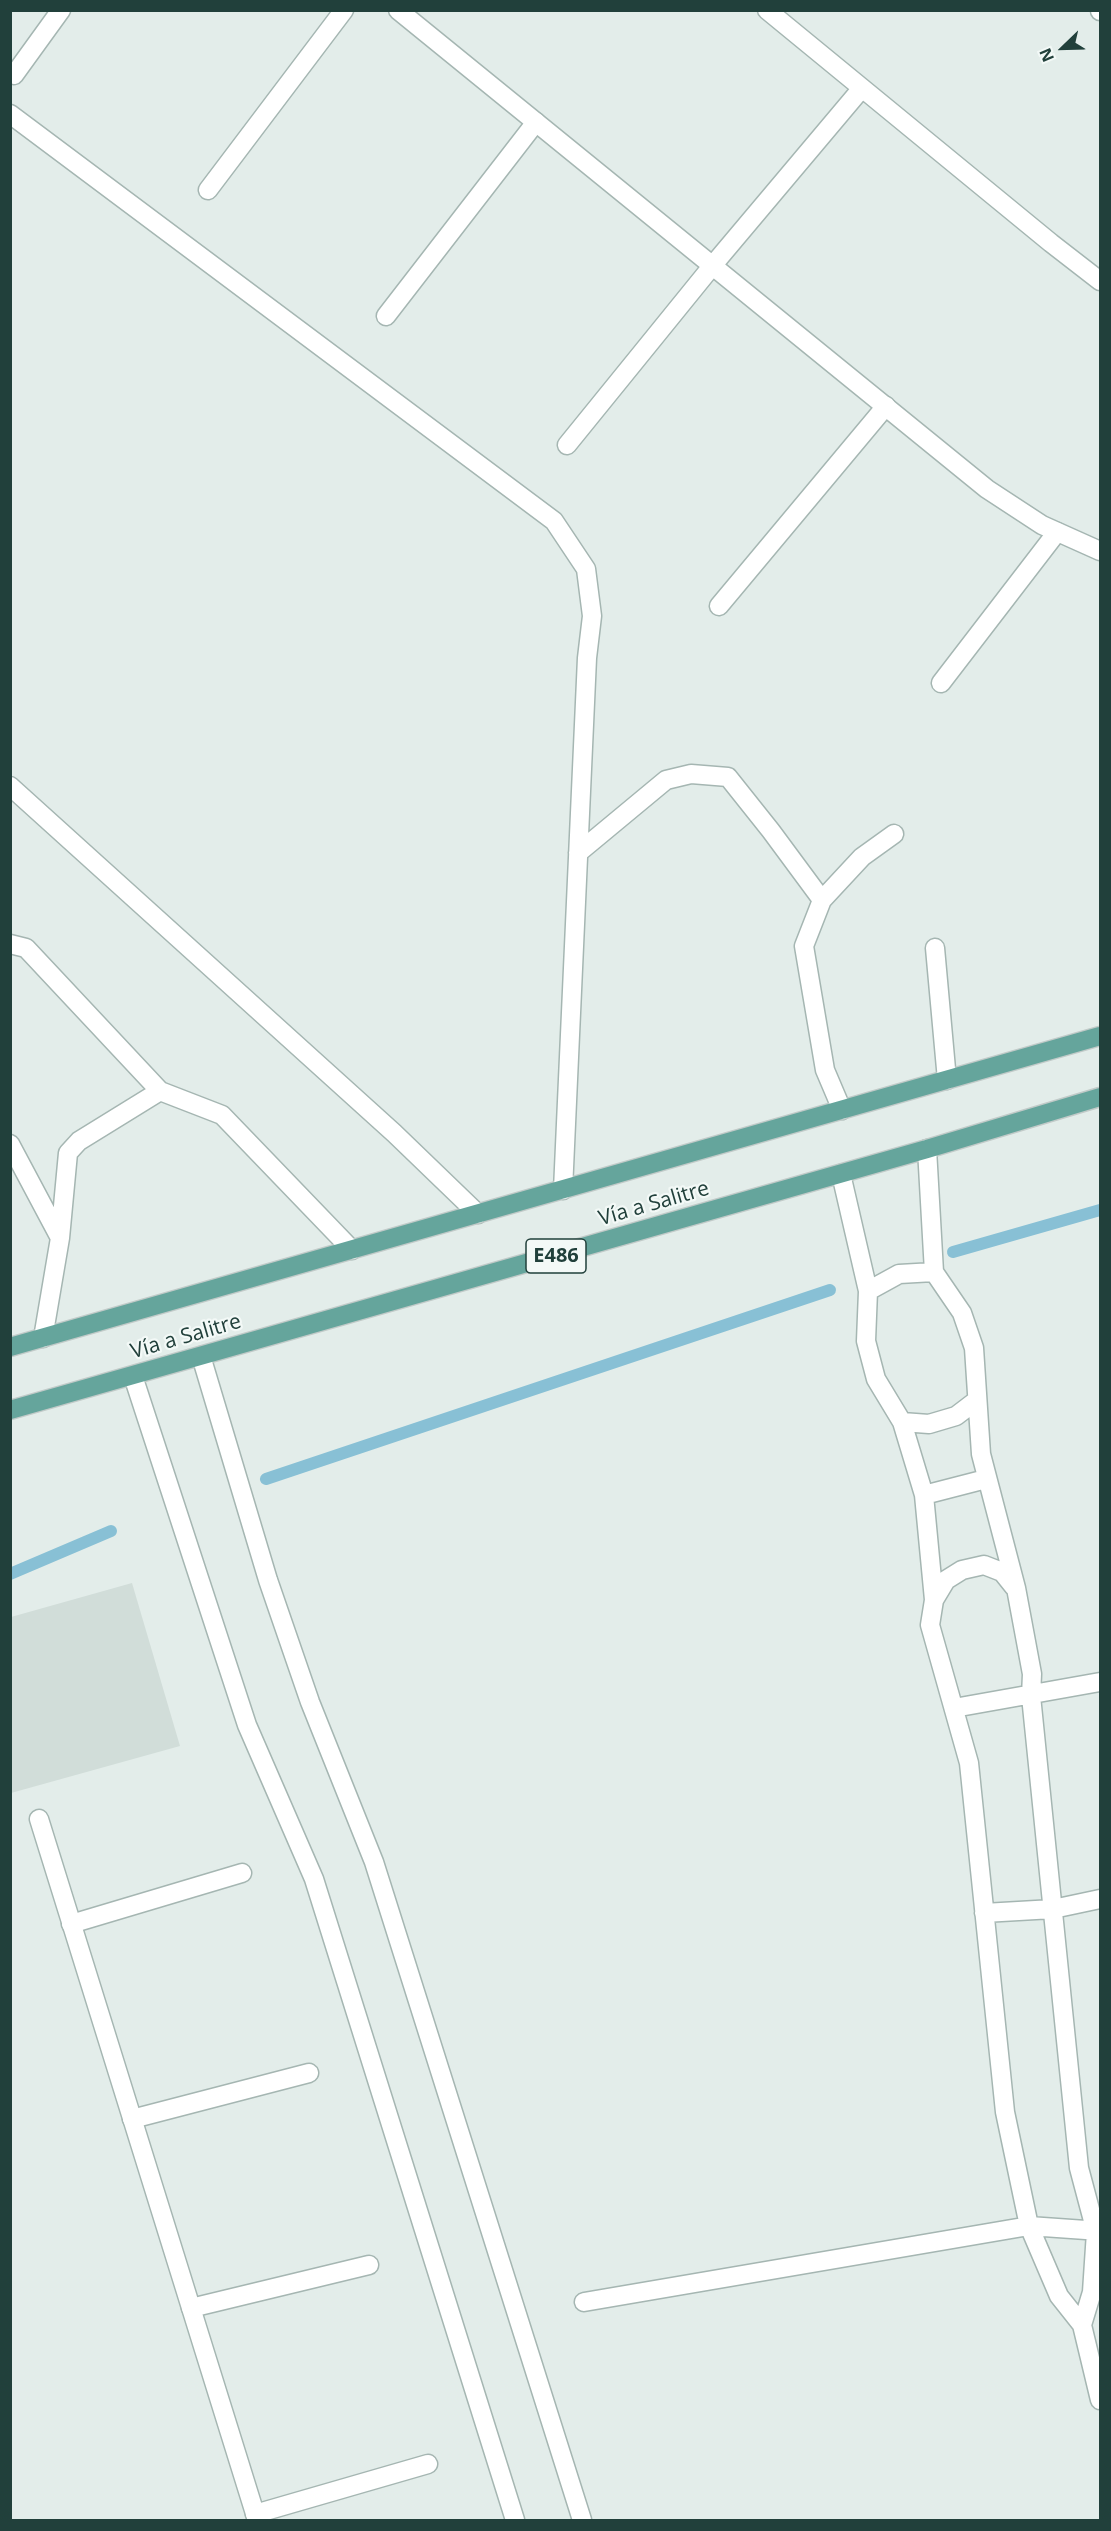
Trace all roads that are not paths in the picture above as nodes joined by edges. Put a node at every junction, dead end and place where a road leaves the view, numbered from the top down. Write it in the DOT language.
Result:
graph roads {
  1 [pos="344,10"];
  2 [pos="398,10"];
  3 [pos="767,10"];
  4 [pos="60,11"];
  5 [pos="14,75"];
  6 [pos="862,88"];
  7 [pos="10,114"];
  8 [pos="536,122"];
  9 [pos="208,190"];
  10 [pos="712,265"];
  11 [pos="1101,281"];
  12 [pos="386,316"];
  13 [pos="886,406"];
  14 [pos="567,445"];
  15 [pos="1057,532"];
  16 [pos="1101,551"];
  17 [pos="719,606"];
  18 [pos="941,683"];
  19 [pos="10,786"];
  20 [pos="894,834"];
  21 [pos="578,853"];
  22 [pos="822,900"];
  23 [pos="10,944"];
  24 [pos="936,948"];
  25 [pos="1101,1036"];
  26 [pos="947,1080"];
  27 [pos="160,1091"];
  28 [pos="1101,1097"];
  29 [pos="842,1110"];
  30 [pos="10,1144"];
  31 [pos="927,1149"];
  32 [pos="841,1174"];
  33 [pos="563,1190"];
  34 [pos="478,1214"];
  35 [pos="60,1238"];
  36 [pos="352,1250"];
  37 [pos="934,1272"];
  38 [pos="868,1291"];
  39 [pos="43,1338"];
  40 [pos="10,1347"];
  41 [pos="201,1356"];
  42 [pos="133,1376"];
  43 [pos="977,1400"];
  44 [pos="10,1410"];
  45 [pos="902,1422"];
  46 [pos="986,1479"];
  47 [pos="924,1495"];
  48 [pos="1016,1588"];
  49 [pos="934,1600"];
  50 [pos="1101,1682"];
  51 [pos="1031,1696"];
  52 [pos="954,1708"];
  53 [pos="39,1819"];
  54 [pos="242,1873"];
  55 [pos="1101,1899"];
  56 [pos="1053,1910"];
  57 [pos="984,1913"];
  58 [pos="71,1924"];
  59 [pos="309,2073"];
  60 [pos="132,2119"];
  61 [pos="1029,2226"];
  62 [pos="1098,2232"];
  63 [pos="369,2265"];
  64 [pos="584,2302"];
  65 [pos="191,2308"];
  66 [pos="1082,2325"];
  67 [pos="1101,2400"];
  68 [pos="428,2464"];
  69 [pos="256,2517"];
  70 [pos="515,2520"];
  71 [pos="582,2520"];
  1 -- 9 [label="street"];
  2 -- 8 [label="street"];
  3 -- 6 [label="street"];
  4 -- 5 [label="street"];
  6 -- 10 [label="street"];
  6 -- 11 [label="street"];
  7 -- 21 [label="street"];
  8 -- 10 [label="street"];
  8 -- 12 [label="street"];
  10 -- 13 [label="street"];
  10 -- 14 [label="street"];
  13 -- 15 [label="street"];
  13 -- 17 [label="street"];
  15 -- 16 [label="street"];
  15 -- 18 [label="street"];
  19 -- 34 [label="street"];
  20 -- 22 [label="street"];
  21 -- 22 [label="street"];
  21 -- 33 [label="street"];
  22 -- 29 [label="street"];
  23 -- 27 [label="street"];
  24 -- 26 [label="street"];
  25 -- 26 [label="main road, Vía a Salitre"];
  26 -- 29 [label="main road, Vía a Salitre"];
  27 -- 35 [label="street"];
  27 -- 36 [label="street"];
  28 -- 31 [label="main road, Vía a Salitre / E486"];
  29 -- 33 [label="main road, Vía a Salitre"];
  30 -- 35 [label="street"];
  31 -- 32 [label="main road, Vía a Salitre / E486"];
  31 -- 37 [label="street"];
  32 -- 38 [label="street"];
  32 -- 41 [label="main road, Vía a Salitre / E486"];
  33 -- 34 [label="main road, Vía a Salitre"];
  34 -- 36 [label="main road, Vía a Salitre"];
  35 -- 39 [label="street"];
  36 -- 39 [label="main road, Vía a Salitre"];
  37 -- 38 [label="street"];
  37 -- 43 [label="street"];
  38 -- 45 [label="street"];
  39 -- 40 [label="main road, Vía a Salitre"];
  41 -- 42 [label="main road, Vía a Salitre / E486"];
  41 -- 71 [label="street"];
  42 -- 44 [label="main road, Vía a Salitre / E486"];
  42 -- 70 [label="street"];
  43 -- 45 [label="street"];
  43 -- 46 [label="street"];
  45 -- 47 [label="street"];
  46 -- 47 [label="street"];
  46 -- 48 [label="street"];
  47 -- 49 [label="street"];
  48 -- 49 [label="street"];
  48 -- 51 [label="street"];
  49 -- 52 [label="street"];
  50 -- 51 [label="street"];
  51 -- 52 [label="street"];
  51 -- 56 [label="street"];
  52 -- 57 [label="street"];
  53 -- 58 [label="street"];
  54 -- 58 [label="street"];
  55 -- 56 [label="street"];
  56 -- 57 [label="street"];
  56 -- 62 [label="street"];
  57 -- 61 [label="street"];
  58 -- 60 [label="street"];
  59 -- 60 [label="street"];
  60 -- 65 [label="street"];
  61 -- 62 [label="street"];
  61 -- 64 [label="street"];
  61 -- 66 [label="street"];
  62 -- 66 [label="street"];
  63 -- 65 [label="street"];
  65 -- 69 [label="street"];
  66 -- 67 [label="street"];
  68 -- 69 [label="street"];
}
